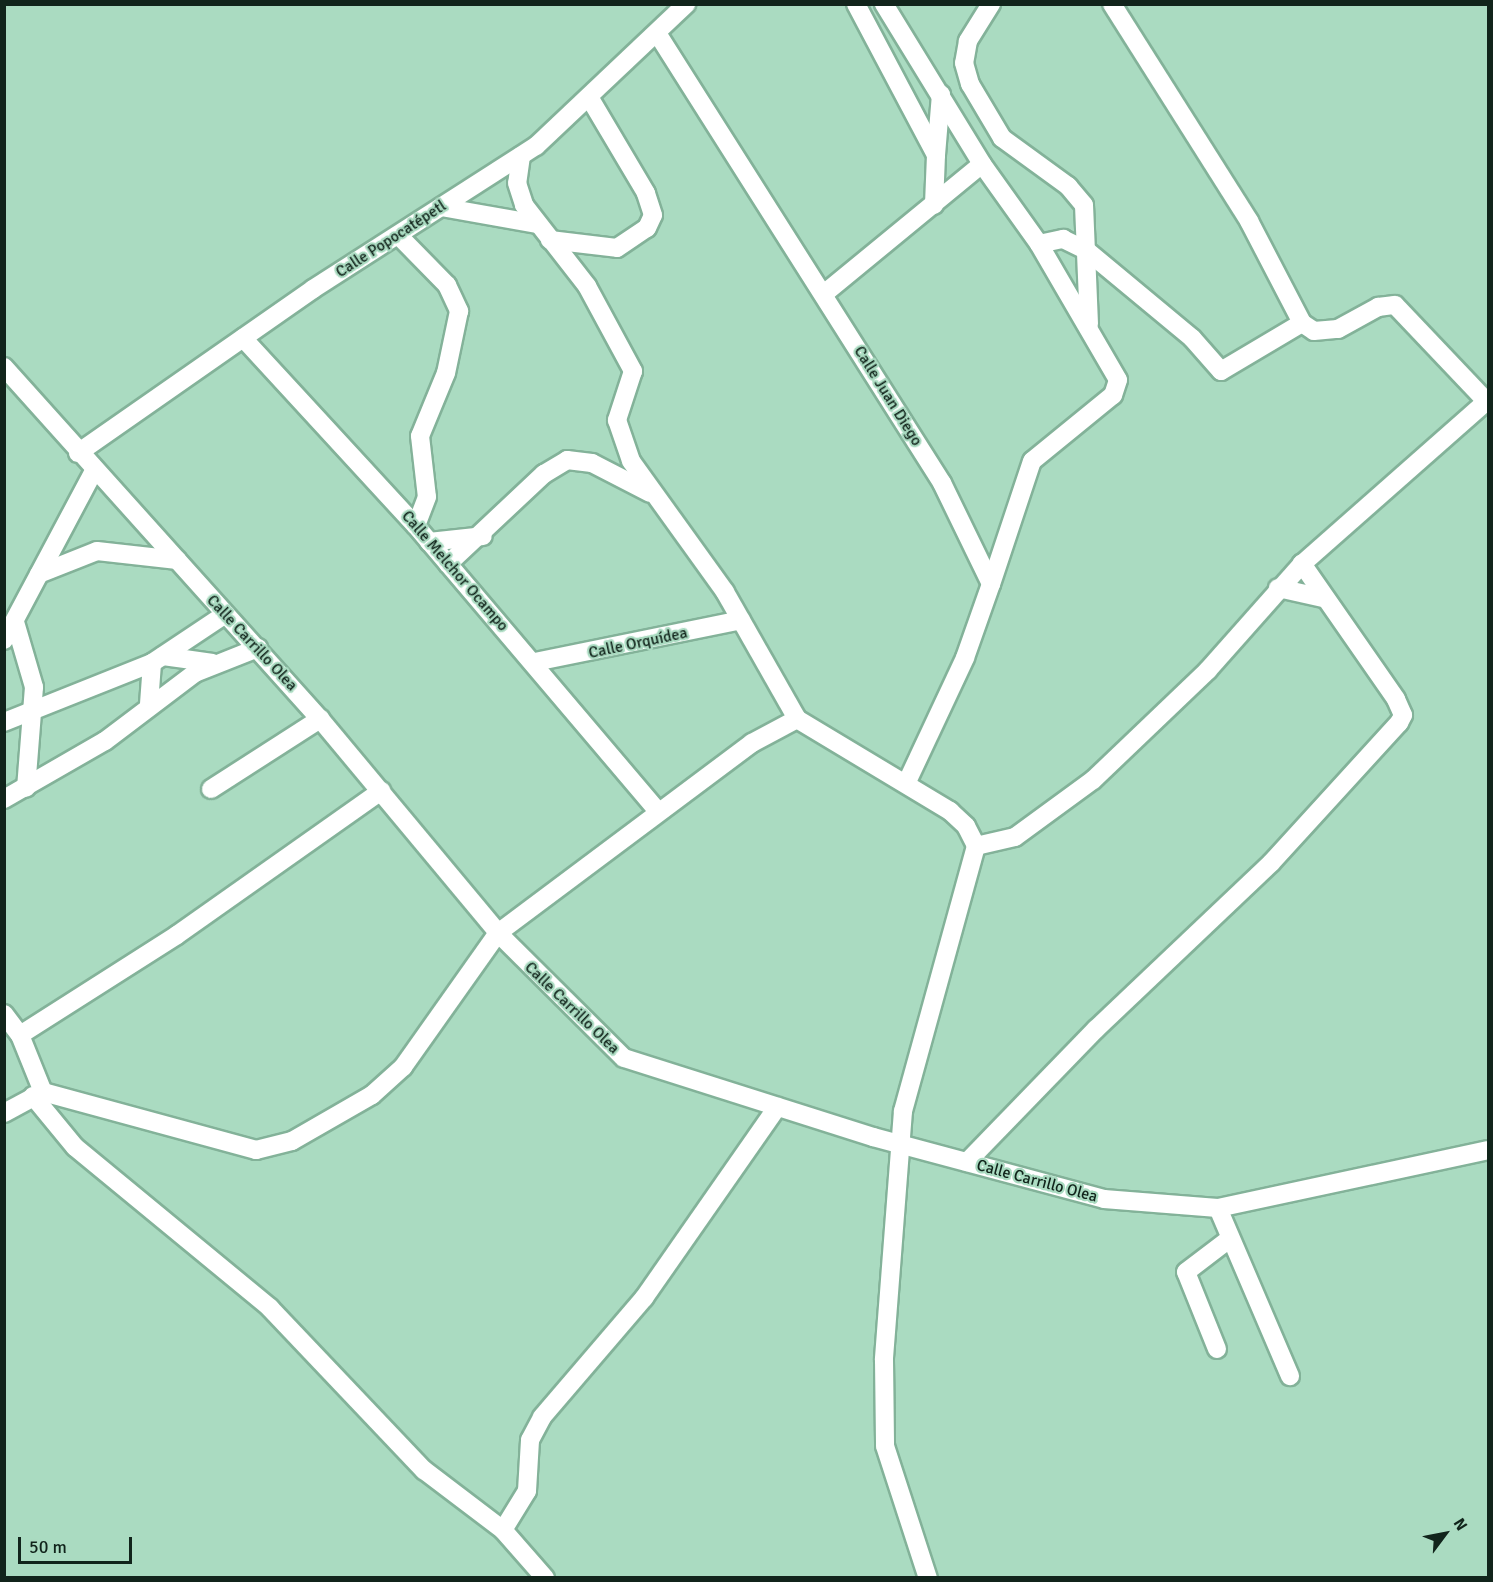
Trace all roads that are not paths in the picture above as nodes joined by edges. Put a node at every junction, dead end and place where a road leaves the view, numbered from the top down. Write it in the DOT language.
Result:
graph roads {
  1 [pos="686,4"];
  2 [pos="856,4"];
  3 [pos="884,4"];
  4 [pos="991,4"];
  5 [pos="1112,4"];
  6 [pos="657,33"];
  7 [pos="940,94"];
  8 [pos="589,97"];
  9 [pos="936,155"];
  10 [pos="521,156"];
  11 [pos="982,164"];
  12 [pos="934,205"];
  13 [pos="441,207"];
  14 [pos="537,224"];
  15 [pos="398,235"];
  16 [pos="550,240"];
  17 [pos="1039,244"];
  18 [pos="1086,250"];
  19 [pos="825,293"];
  20 [pos="1302,323"];
  21 [pos="1089,326"];
  22 [pos="243,338"];
  23 [pos="4,367"];
  24 [pos="1487,400"];
  25 [pos="78,453"];
  26 [pos="94,471"];
  27 [pos="655,496"];
  28 [pos="416,526"];
  29 [pos="483,536"];
  30 [pos="429,542"];
  31 [pos="177,560"];
  32 [pos="448,564"];
  33 [pos="1302,564"];
  34 [pos="39,574"];
  35 [pos="991,584"];
  36 [pos="1278,588"];
  37 [pos="1323,598"];
  38 [pos="224,615"];
  39 [pos="741,620"];
  40 [pos="15,622"];
  41 [pos="4,640"];
  42 [pos="258,648"];
  43 [pos="158,659"];
  44 [pos="535,662"];
  45 [pos="213,663"];
  46 [pos="149,704"];
  47 [pos="35,713"];
  48 [pos="320,719"];
  49 [pos="796,719"];
  50 [pos="4,722"];
  51 [pos="907,782"];
  52 [pos="26,788"];
  53 [pos="212,789"];
  54 [pos="381,790"];
  55 [pos="4,799"];
  56 [pos="658,811"];
  57 [pos="976,846"];
  58 [pos="498,933"];
  59 [pos="4,1014"];
  60 [pos="20,1035"];
  61 [pos="38,1094"];
  62 [pos="777,1107"];
  63 [pos="4,1113"];
  64 [pos="901,1142"];
  65 [pos="1488,1150"];
  66 [pos="967,1162"];
  67 [pos="1218,1208"];
  68 [pos="1228,1240"];
  69 [pos="1217,1349"];
  70 [pos="1290,1377"];
  71 [pos="503,1530"];
  72 [pos="545,1578"];
  73 [pos="928,1578"];
  1 -- 6 [label="street, Calle Popocatépetl"];
  2 -- 9 [label="street"];
  3 -- 7 [label="street"];
  4 -- 18 [label="street"];
  5 -- 20 [label="street"];
  6 -- 8 [label="street, Calle Popocatépetl"];
  6 -- 19 [label="street, Calle Juan Diego"];
  7 -- 9 [label="street"];
  7 -- 11 [label="street"];
  8 -- 10 [label="street, Calle Popocatépetl"];
  8 -- 16 [label="street"];
  9 -- 12 [label="street"];
  10 -- 13 [label="street, Calle Popocatépetl"];
  10 -- 14 [label="street"];
  11 -- 12 [label="street"];
  11 -- 17 [label="street"];
  12 -- 19 [label="street"];
  13 -- 14 [label="street"];
  13 -- 15 [label="street, Calle Popocatépetl"];
  14 -- 16 [label="street"];
  15 -- 22 [label="street, Calle Popocatépetl"];
  15 -- 28 [label="street"];
  16 -- 27 [label="street"];
  17 -- 18 [label="street"];
  17 -- 21 [label="street"];
  18 -- 20 [label="street"];
  18 -- 21 [label="street"];
  19 -- 35 [label="street, Calle Juan Diego"];
  20 -- 24 [label="street"];
  21 -- 35 [label="street"];
  22 -- 25 [label="street, Calle Popocatépetl"];
  22 -- 28 [label="street, Calle Melchor Ocampo"];
  23 -- 25 [label="street, Calle Carrillo Olea"];
  24 -- 33 [label="street"];
  25 -- 26 [label="street, Calle Carrillo Olea"];
  26 -- 31 [label="street, Calle Carrillo Olea"];
  26 -- 34 [label="street"];
  27 -- 29 [label="street"];
  27 -- 39 [label="street"];
  28 -- 30 [label="street, Calle Melchor Ocampo"];
  29 -- 30 [label="street"];
  29 -- 32 [label="street"];
  30 -- 32 [label="street, Calle Melchor Ocampo"];
  31 -- 34 [label="street"];
  31 -- 38 [label="street, Calle Carrillo Olea"];
  32 -- 44 [label="street, Calle Melchor Ocampo"];
  33 -- 36 [label="street"];
  33 -- 37 [label="street"];
  34 -- 40 [label="street"];
  35 -- 51 [label="street"];
  36 -- 37 [label="street"];
  36 -- 57 [label="street"];
  37 -- 66 [label="street"];
  38 -- 42 [label="street, Calle Carrillo Olea"];
  38 -- 43 [label="street"];
  39 -- 44 [label="street, Calle Orquídea"];
  39 -- 49 [label="street"];
  40 -- 41 [label="street"];
  40 -- 47 [label="street"];
  42 -- 45 [label="street"];
  42 -- 48 [label="street, Calle Carrillo Olea"];
  43 -- 45 [label="street"];
  43 -- 46 [label="street"];
  43 -- 47 [label="street"];
  44 -- 56 [label="street, Calle Melchor Ocampo"];
  45 -- 46 [label="street"];
  46 -- 52 [label="street"];
  47 -- 50 [label="street"];
  47 -- 52 [label="street"];
  48 -- 53 [label="street"];
  48 -- 54 [label="street, Calle Carrillo Olea"];
  49 -- 51 [label="street"];
  49 -- 56 [label="street"];
  51 -- 57 [label="street"];
  52 -- 55 [label="street"];
  54 -- 58 [label="street, Calle Carrillo Olea"];
  54 -- 60 [label="street"];
  56 -- 58 [label="street"];
  57 -- 64 [label="street"];
  58 -- 61 [label="street"];
  58 -- 62 [label="street, Calle Carrillo Olea"];
  59 -- 60 [label="street"];
  60 -- 61 [label="street"];
  61 -- 63 [label="street"];
  61 -- 71 [label="street"];
  62 -- 64 [label="street, Calle Carrillo Olea"];
  62 -- 71 [label="street"];
  64 -- 66 [label="street, Calle Carrillo Olea"];
  64 -- 73 [label="street"];
  65 -- 67 [label="street, Calle Carrillo Olea"];
  66 -- 67 [label="street, Calle Carrillo Olea"];
  67 -- 68 [label="street"];
  68 -- 69 [label="street"];
  68 -- 70 [label="street"];
  71 -- 72 [label="street"];
}
